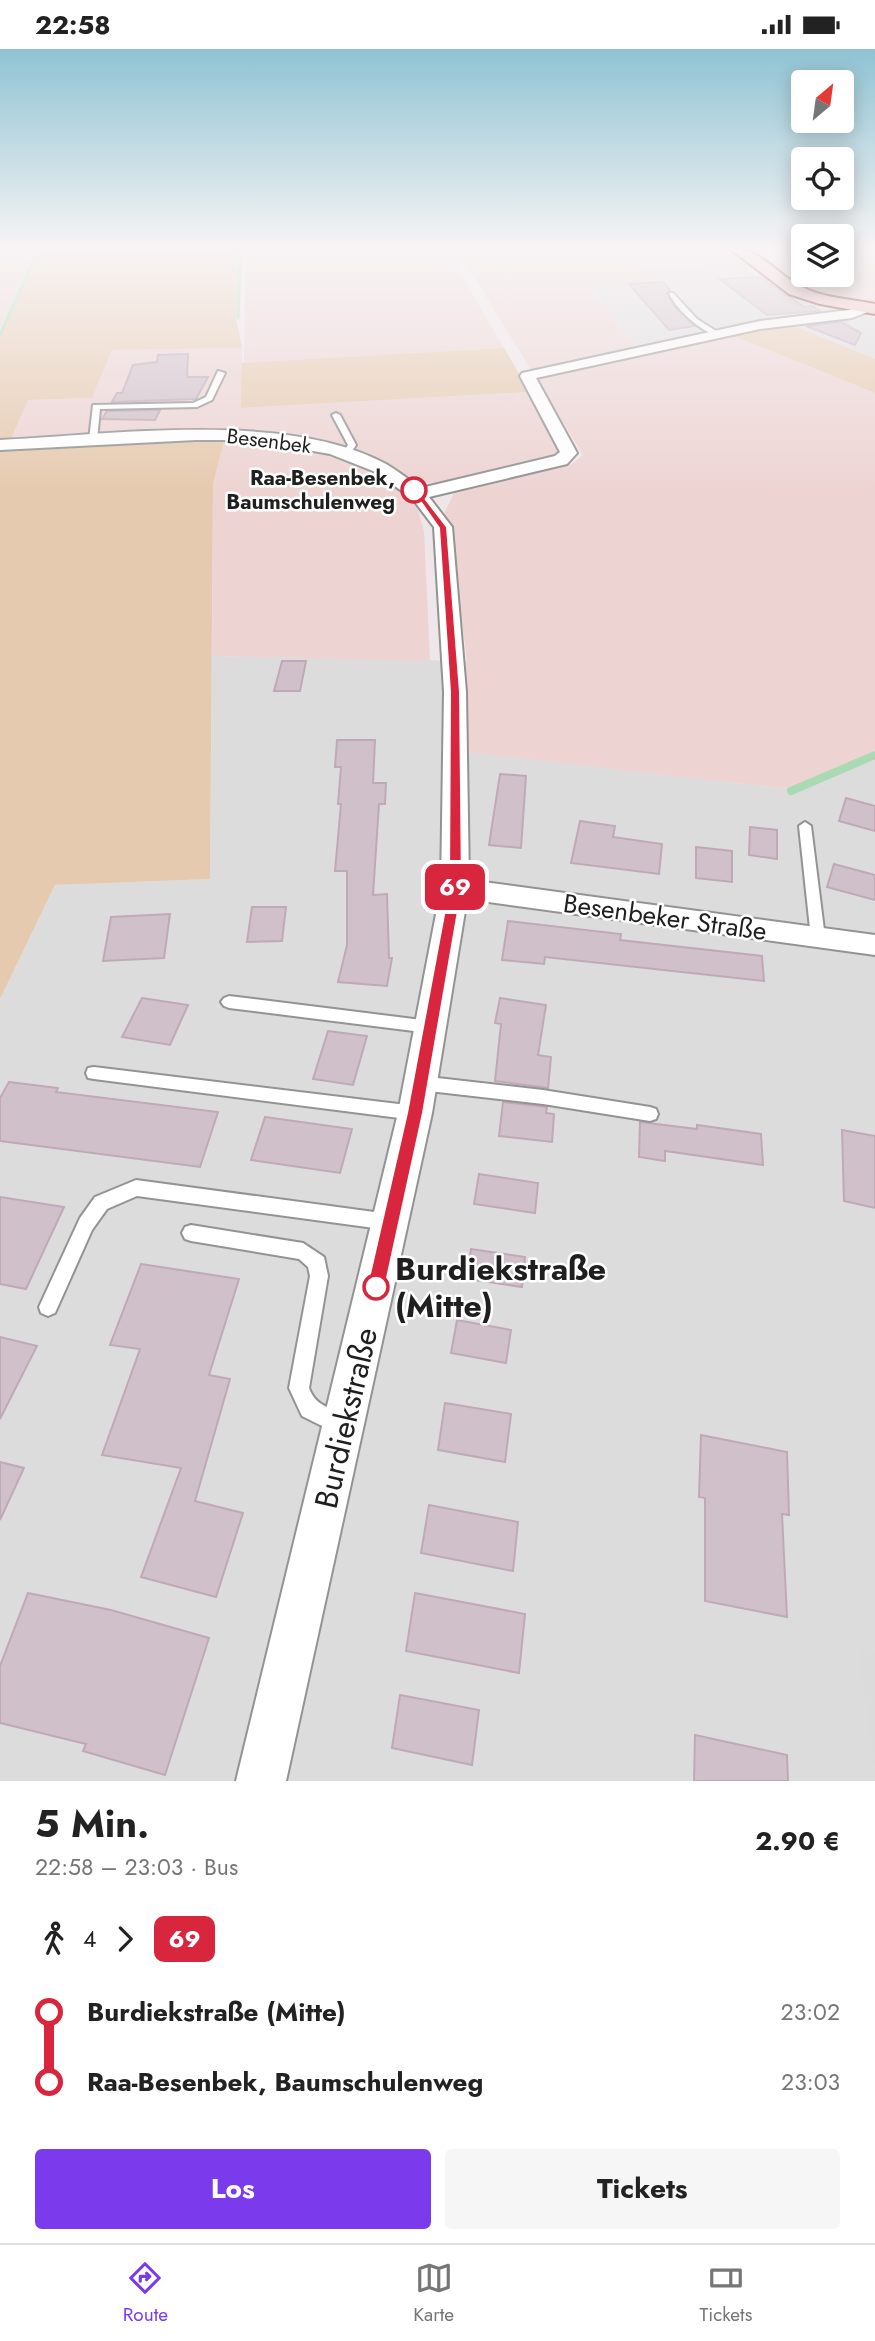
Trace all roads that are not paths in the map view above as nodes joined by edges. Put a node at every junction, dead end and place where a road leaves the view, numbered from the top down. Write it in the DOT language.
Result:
graph roads {
  1 [pos="709,329"];
  2 [pos="752,329"];
  3 [pos="717,334"];
  4 [pos="220,373"];
  5 [pos="336,415"];
  6 [pos="93,440"];
  7 [pos="0,445"];
  8 [pos="346,454"];
  9 [pos="418,494"];
  10 [pos="806,826"];
  11 [pos="455,888"];
  12 [pos="818,938"];
  13 [pos="875,946"];
  14 [pos="229,1002"];
  15 [pos="430,1027"];
  16 [pos="94,1073"];
  17 [pos="418,1098"];
  18 [pos="649,1114"];
  19 [pos="390,1222"];
  20 [pos="191,1233"];
  21 [pos="48,1307"];
  22 [pos="344,1423"];
  23 [pos="261,1781"];
  1 -- 3 [label="lane"];
  2 -- 3 [label="street"];
  3 -- 9 [label="street"];
  4 -- 6 [label="lane"];
  5 -- 8 [label="lane"];
  6 -- 7 [label="street, Besenbek"];
  6 -- 8 [label="street, Besenbek"];
  8 -- 9 [label="street, Besenbek"];
  9 -- 11 [label="street, Besenbek"];
  10 -- 12 [label="lane"];
  11 -- 12 [label="street, Besenbeker Straße"];
  11 -- 15 [label="street, Burdiekstraße"];
  12 -- 13 [label="street, Besenbeker Straße"];
  14 -- 15 [label="lane"];
  15 -- 17 [label="street, Burdiekstraße"];
  16 -- 17 [label="lane"];
  17 -- 18 [label="lane"];
  17 -- 19 [label="street, Burdiekstraße"];
  19 -- 21 [label="lane"];
  19 -- 22 [label="street, Burdiekstraße"];
  20 -- 22 [label="lane"];
  22 -- 23 [label="street, Burdiekstraße"];
}
